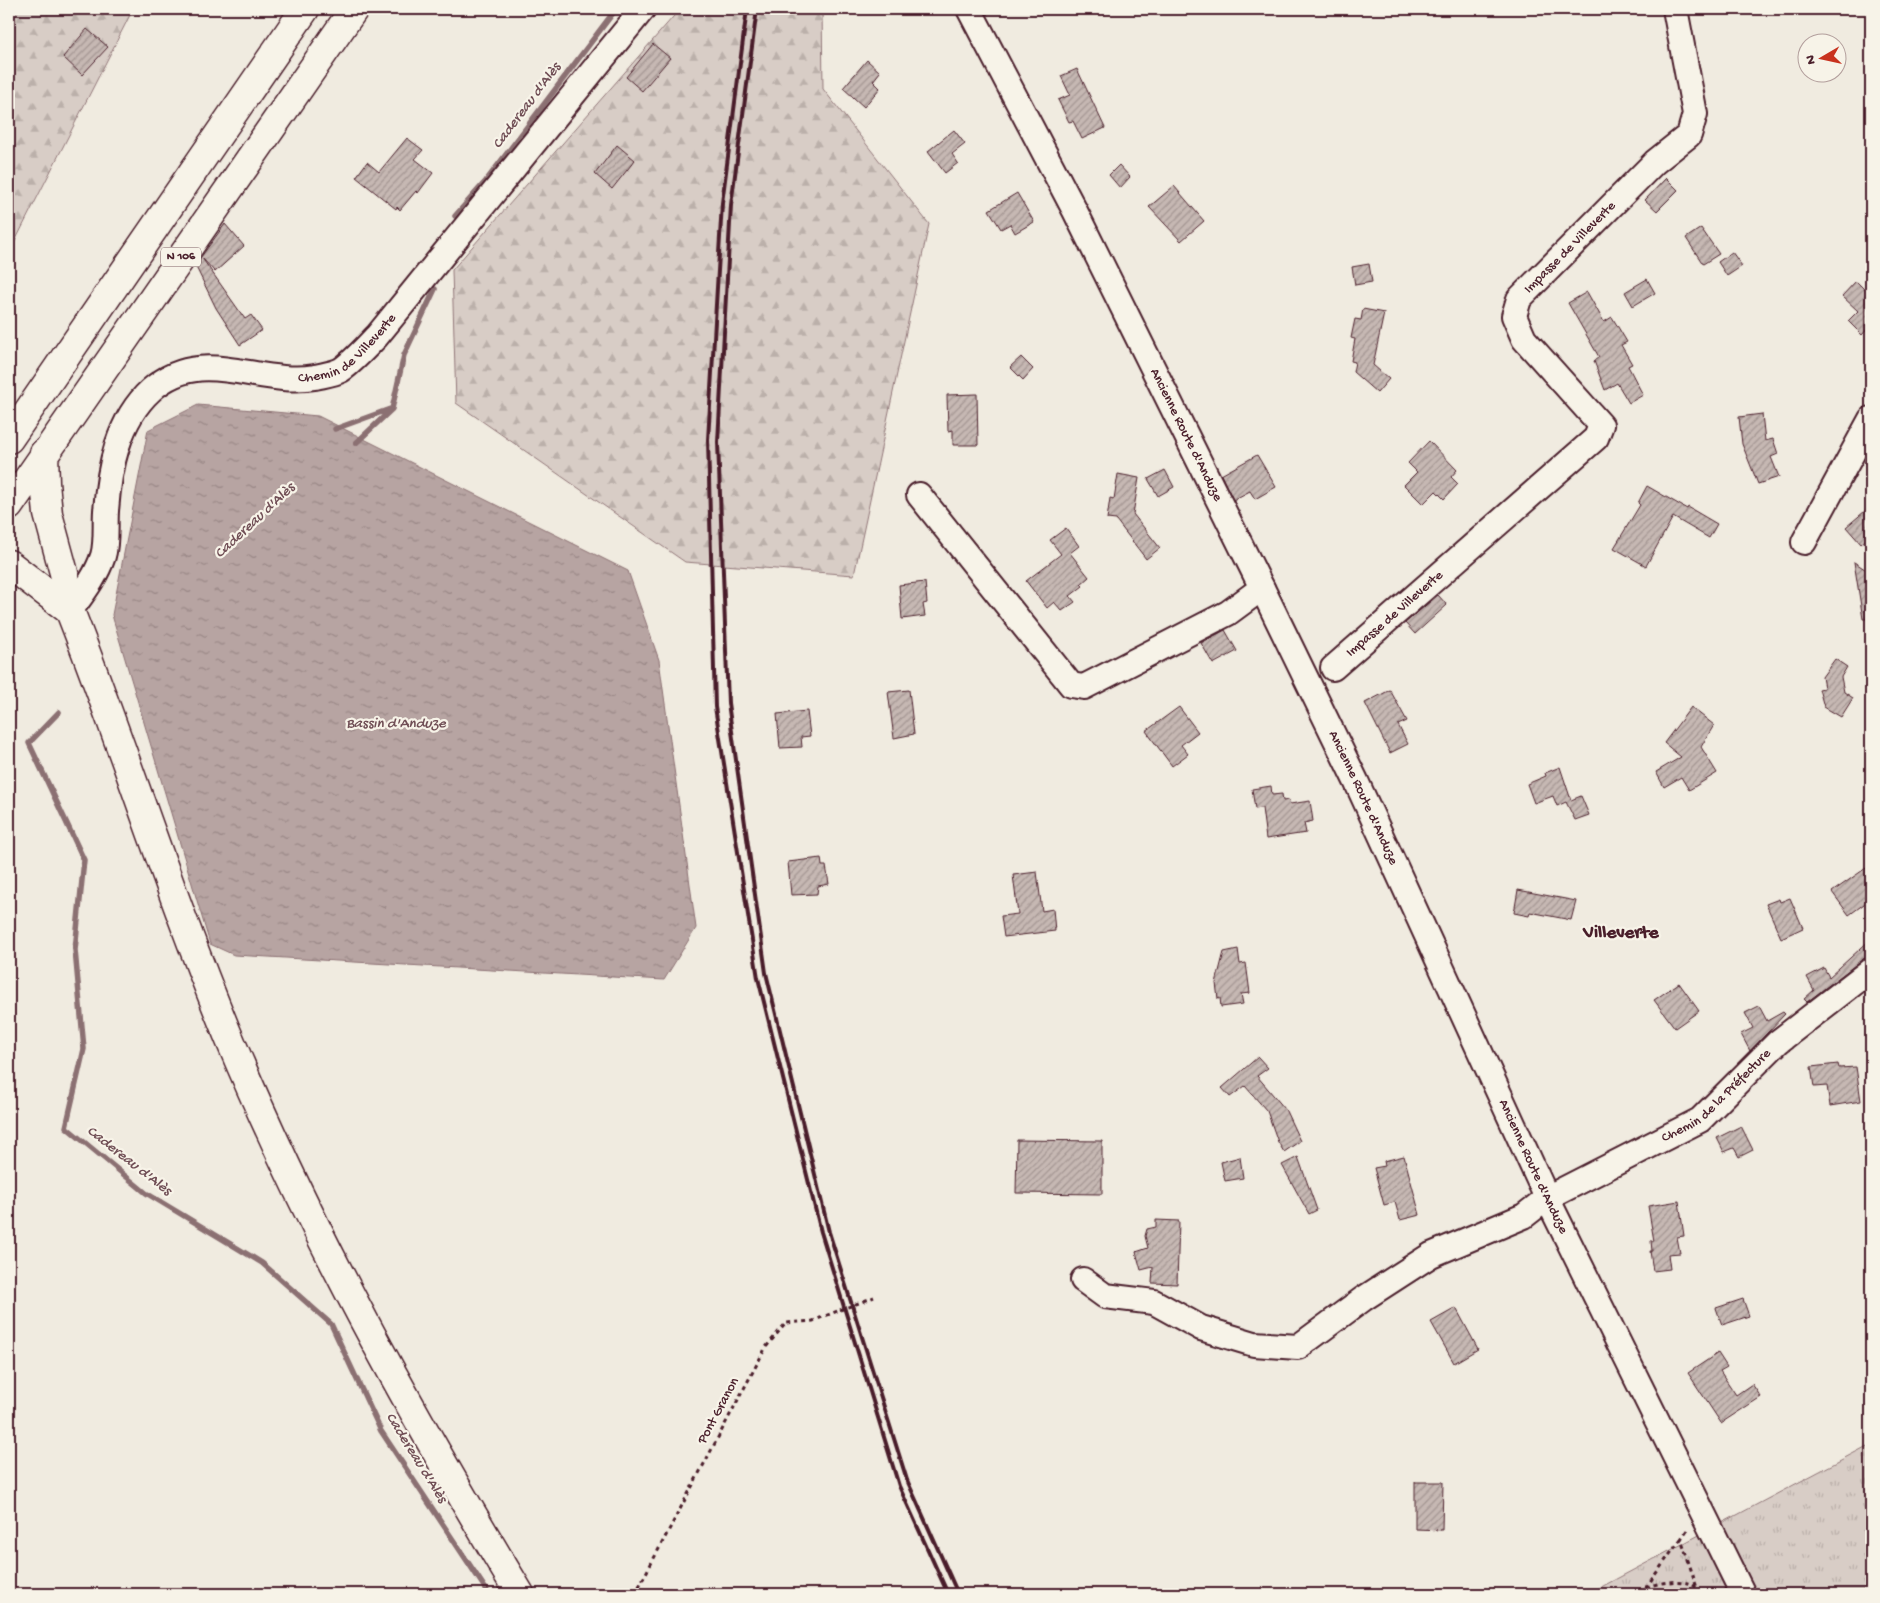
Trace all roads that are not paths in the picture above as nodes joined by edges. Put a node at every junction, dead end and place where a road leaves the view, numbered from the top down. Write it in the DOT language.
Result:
graph roads {
  1 [pos="305,9"];
  2 [pos="354,9"];
  3 [pos="643,9"];
  4 [pos="969,9"];
  5 [pos="1675,9"];
  6 [pos="1871,420"];
  7 [pos="17,421"];
  8 [pos="9,439"];
  9 [pos="44,453"];
  10 [pos="919,495"];
  11 [pos="9,506"];
  12 [pos="1804,542"];
  13 [pos="9,564"];
  14 [pos="1262,588"];
  15 [pos="70,611"];
  16 [pos="1332,668"];
  17 [pos="1871,970"];
  18 [pos="1547,1198"];
  19 [pos="1083,1280"];
  20 [pos="520,1594"];
  21 [pos="1743,1594"];
  1 -- 7 [label="main road, N 106"];
  2 -- 9 [label="main road, N 106"];
  3 -- 15 [label="street, Chemin de Villeverte"];
  4 -- 14 [label="street, Ancienne Route d'Anduze"];
  5 -- 16 [label="street, Impasse de Villeverte"];
  6 -- 12 [label="street"];
  7 -- 8 [label="main road, N 106"];
  9 -- 11 [label="main road, N 106"];
  9 -- 15 [label="main road"];
  10 -- 14 [label="street"];
  13 -- 15 [label="main road"];
  14 -- 18 [label="street, Ancienne Route d'Anduze"];
  15 -- 20 [label="main road"];
  17 -- 18 [label="street, Chemin de la Préfecture"];
  18 -- 19 [label="street, Chemin de la Préfecture"];
  18 -- 21 [label="street, Ancienne Route d'Anduze"];
}
